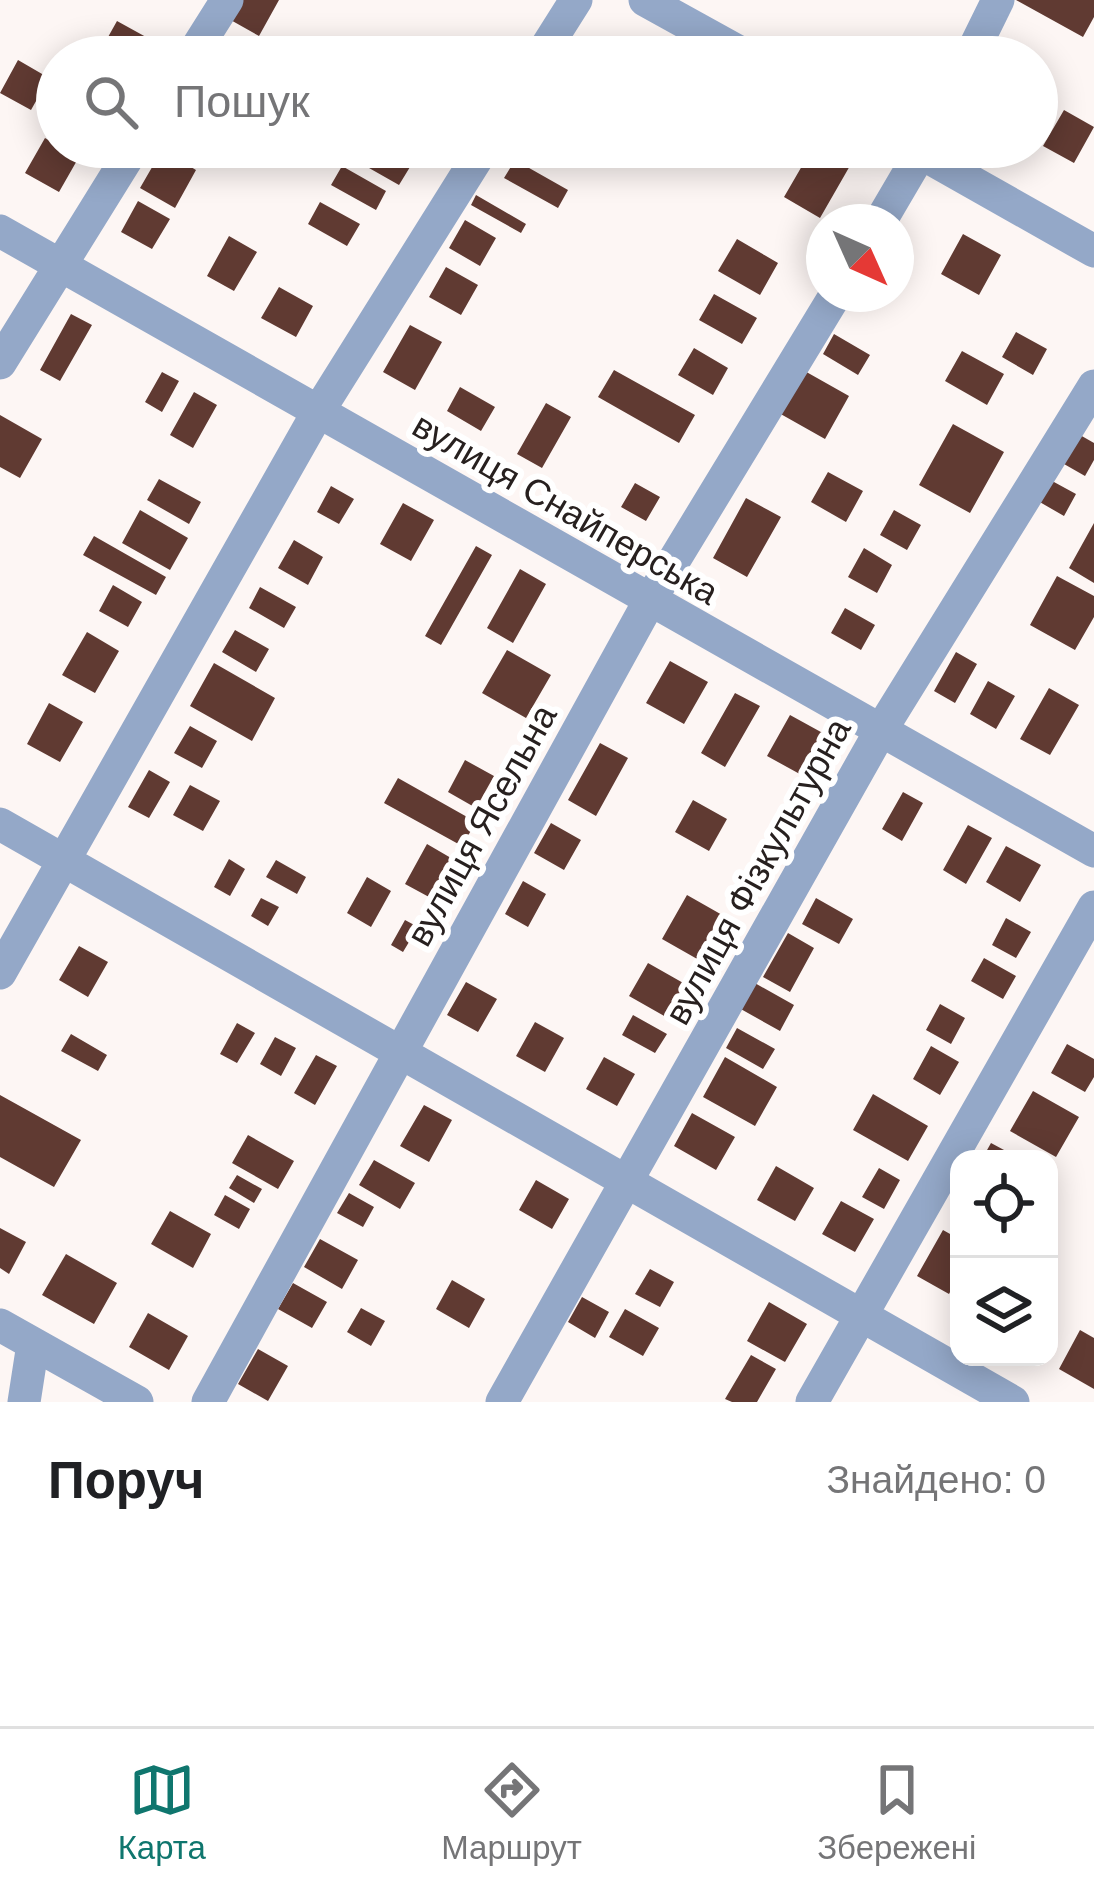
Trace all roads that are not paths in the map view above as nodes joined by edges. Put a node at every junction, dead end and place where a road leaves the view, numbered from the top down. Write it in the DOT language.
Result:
graph roads {
  1 [pos="227,0"];
  2 [pos="576,0"];
  3 [pos="645,0"];
  4 [pos="998,0"];
  5 [pos="204,36"];
  6 [pos="553,36"];
  7 [pos="710,36"];
  8 [pos="980,36"];
  9 [pos="121,168"];
  10 [pos="471,168"];
  11 [pos="909,168"];
  12 [pos="952,168"];
  13 [pos="890,204"];
  14 [pos="0,231"];
  15 [pos="1094,250"];
  16 [pos="59,266"];
  17 [pos="825,312"];
  18 [pos="0,363"];
  19 [pos="1094,386"];
  20 [pos="318,412"];
  21 [pos="650,600"];
  22 [pos="881,730"];
  23 [pos="0,824"];
  24 [pos="1094,851"];
  25 [pos="65,861"];
  26 [pos="1094,907"];
  27 [pos="0,973"];
  28 [pos="401,1052"];
  29 [pos="626,1181"];
  30 [pos="861,1316"];
  31 [pos="0,1325"];
  32 [pos="33,1344"];
  33 [pos="24,1402"];
  34 [pos="137,1402"];
  35 [pos="208,1402"];
  36 [pos="502,1402"];
  37 [pos="812,1402"];
  38 [pos="1013,1402"];
  1 -- 5 [label="street"];
  2 -- 6 [label="street"];
  3 -- 7 [label="street"];
  4 -- 8 [label="street"];
  9 -- 16 [label="street"];
  10 -- 20 [label="street"];
  11 -- 13 [label="street"];
  12 -- 15 [label="street"];
  14 -- 16 [label="street, вулиця Снайперська"];
  16 -- 18 [label="street"];
  16 -- 20 [label="street, вулиця Снайперська"];
  17 -- 21 [label="street, вулиця Ясельна"];
  19 -- 22 [label="street, вулиця Фізкультурна"];
  20 -- 21 [label="street, вулиця Снайперська"];
  20 -- 25 [label="street"];
  21 -- 22 [label="street, вулиця Снайперська"];
  21 -- 28 [label="street, вулиця Ясельна"];
  22 -- 24 [label="street, вулиця Снайперська"];
  22 -- 29 [label="street, вулиця Фізкультурна"];
  23 -- 25 [label="street"];
  25 -- 27 [label="street"];
  25 -- 28 [label="street"];
  26 -- 30 [label="street"];
  28 -- 29 [label="street"];
  28 -- 35 [label="street, вулиця Ясельна"];
  29 -- 30 [label="street"];
  29 -- 36 [label="street, вулиця Фізкультурна"];
  30 -- 37 [label="street"];
  30 -- 38 [label="street"];
  31 -- 32 [label="street"];
  32 -- 33 [label="street"];
  32 -- 34 [label="street"];
}
